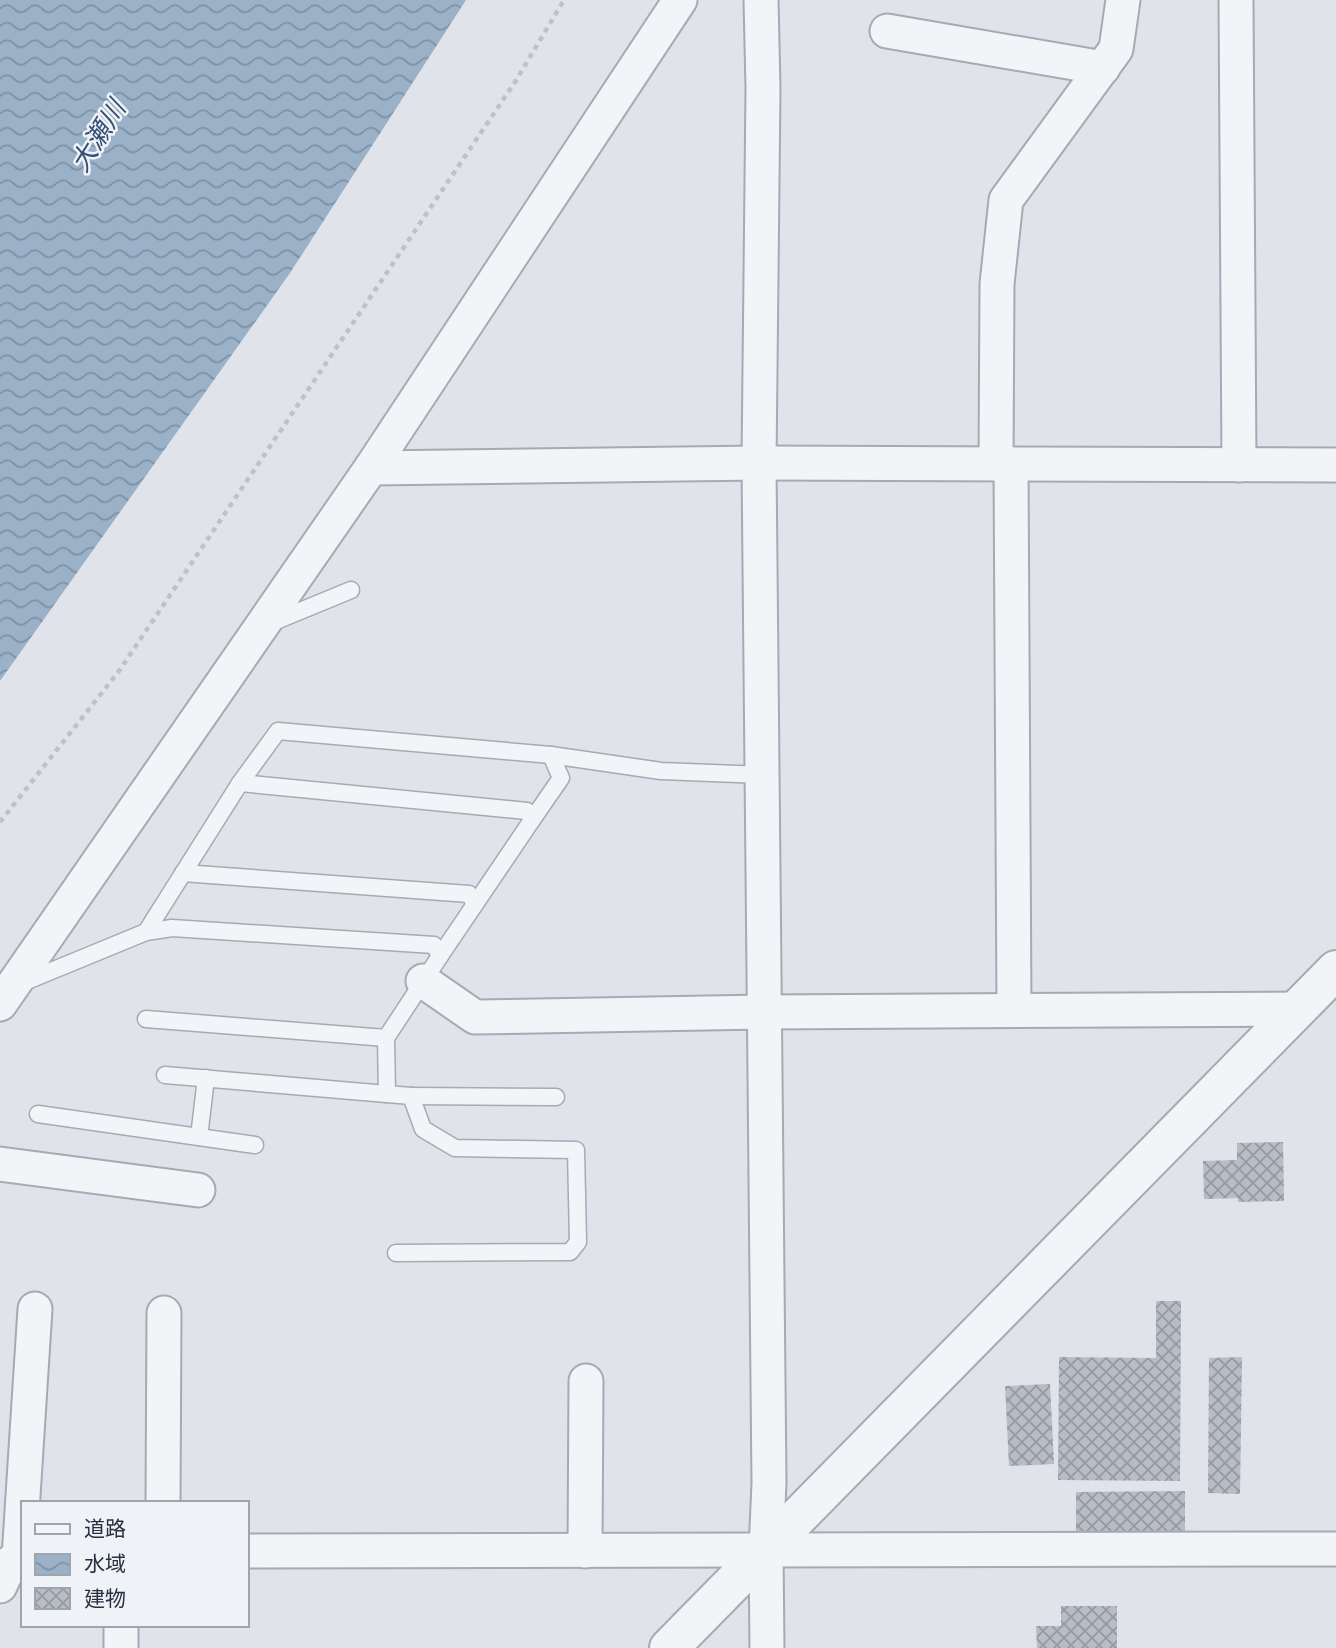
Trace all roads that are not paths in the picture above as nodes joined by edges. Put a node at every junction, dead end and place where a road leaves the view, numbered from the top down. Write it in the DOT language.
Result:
graph roads {
  1 [pos="680,0"];
  2 [pos="761,0"];
  3 [pos="1123,0"];
  4 [pos="1236,0"];
  5 [pos="887,31"];
  6 [pos="1102,68"];
  7 [pos="759,463"];
  8 [pos="1003,464"];
  9 [pos="1238,465"];
  10 [pos="1336,465"];
  11 [pos="370,468"];
  12 [pos="351,590"];
  13 [pos="259,628"];
  14 [pos="551,755"];
  15 [pos="763,775"];
  16 [pos="240,783"];
  17 [pos="532,820"];
  18 [pos="183,873"];
  19 [pos="475,904"];
  20 [pos="146,932"];
  21 [pos="432,969"];
  22 [pos="1336,970"];
  23 [pos="4,993"];
  24 [pos="1298,1009"];
  25 [pos="1014,1010"];
  26 [pos="765,1012"];
  27 [pos="146,1019"];
  28 [pos="386,1038"];
  29 [pos="165,1075"];
  30 [pos="206,1078"];
  31 [pos="387,1094"];
  32 [pos="411,1096"];
  33 [pos="556,1097"];
  34 [pos="38,1114"];
  35 [pos="199,1137"];
  36 [pos="255,1145"];
  37 [pos="0,1164"];
  38 [pos="198,1190"];
  39 [pos="396,1253"];
  40 [pos="34,1309"];
  41 [pos="164,1313"];
  42 [pos="586,1381"];
  43 [pos="24,1501"];
  44 [pos="163,1501"];
  45 [pos="1336,1549"];
  46 [pos="248,1551"];
  47 [pos="585,1551"];
  48 [pos="766,1551"];
  49 [pos="21,1557"];
  50 [pos="0,1586"];
  51 [pos="121,1627"];
  52 [pos="121,1648"];
  53 [pos="669,1648"];
  54 [pos="767,1648"];
  1 -- 11 [label="street"];
  2 -- 7 [label="street"];
  3 -- 6 [label="street"];
  4 -- 9 [label="street"];
  5 -- 6 [label="street"];
  6 -- 8 [label="street"];
  7 -- 8 [label="street"];
  7 -- 11 [label="street"];
  7 -- 15 [label="street"];
  8 -- 9 [label="street"];
  8 -- 25 [label="street"];
  9 -- 10 [label="street"];
  11 -- 13 [label="street"];
  12 -- 13 [label="lane"];
  13 -- 23 [label="street"];
  14 -- 15 [label="lane"];
  14 -- 16 [label="lane"];
  14 -- 17 [label="lane"];
  15 -- 26 [label="street"];
  16 -- 17 [label="lane"];
  16 -- 18 [label="lane"];
  17 -- 19 [label="lane"];
  18 -- 19 [label="lane"];
  18 -- 20 [label="lane"];
  19 -- 21 [label="lane"];
  20 -- 21 [label="lane"];
  20 -- 23 [label="lane"];
  21 -- 26 [label="street"];
  21 -- 28 [label="lane"];
  22 -- 24 [label="street"];
  24 -- 25 [label="street"];
  24 -- 48 [label="street"];
  25 -- 26 [label="street"];
  26 -- 48 [label="street"];
  27 -- 28 [label="lane"];
  28 -- 31 [label="lane"];
  29 -- 30 [label="lane"];
  30 -- 31 [label="lane"];
  30 -- 35 [label="lane"];
  31 -- 32 [label="lane"];
  32 -- 33 [label="lane"];
  32 -- 39 [label="lane"];
  34 -- 35 [label="lane"];
  35 -- 36 [label="lane"];
  37 -- 38 [label="street"];
  40 -- 43 [label="street"];
  41 -- 44 [label="street"];
  42 -- 47 [label="street"];
  45 -- 48 [label="street"];
  46 -- 47 [label="street"];
  47 -- 48 [label="street"];
  48 -- 53 [label="street"];
  48 -- 54 [label="street"];
  49 -- 50 [label="street"];
  51 -- 52 [label="street"];
}
